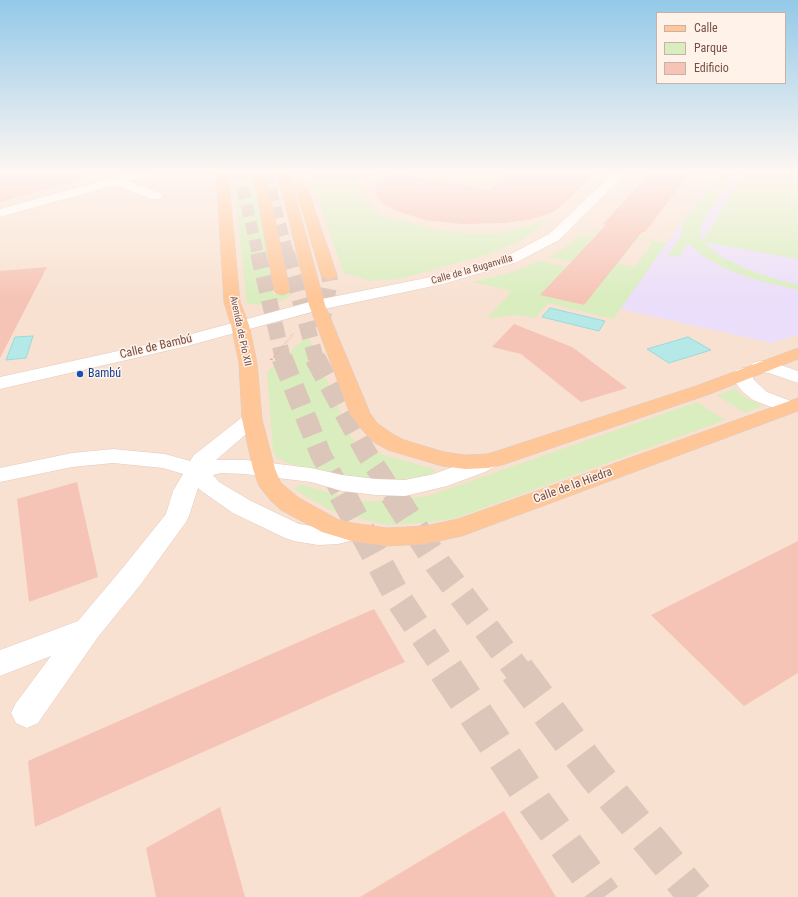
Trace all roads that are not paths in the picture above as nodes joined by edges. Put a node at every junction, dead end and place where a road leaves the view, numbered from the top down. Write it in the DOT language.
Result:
graph roads {
  1 [pos="225,214"];
  2 [pos="267,214"];
  3 [pos="292,214"];
  4 [pos="310,214"];
  5 [pos="578,214"];
  6 [pos="329,274"];
  7 [pos="282,290"];
  8 [pos="320,315"];
  9 [pos="240,325"];
  10 [pos="798,353"];
  11 [pos="752,370"];
  12 [pos="798,377"];
  13 [pos="0,383"];
  14 [pos="794,406"];
  15 [pos="252,419"];
  16 [pos="488,461"];
  17 [pos="264,469"];
  18 [pos="196,471"];
  19 [pos="0,475"];
  20 [pos="352,532"];
  21 [pos="88,629"];
  22 [pos="0,663"];
  23 [pos="27,713"];
  1 -- 9 [label="main road, Avenida de Pío XII"];
  2 -- 7 [label="main road"];
  3 -- 8 [label="main road"];
  4 -- 6 [label="main road"];
  5 -- 8 [label="street, Calle de la Buganvilla"];
  8 -- 9 [label="street, Calle de la Buganvilla"];
  8 -- 16 [label="main road, Calle de la Hiedra"];
  9 -- 13 [label="street, Calle de Bambú"];
  9 -- 15 [label="main road, Avenida de Pío XII"];
  10 -- 11 [label="main road, Calle de la Hiedra"];
  11 -- 12 [label="street"];
  11 -- 14 [label="street, Calle de la Hiedra"];
  11 -- 16 [label="main road, Calle de la Hiedra"];
  14 -- 20 [label="main road, Calle de la Hiedra"];
  15 -- 17 [label="main road, Calle de la Hiedra"];
  15 -- 18 [label="street"];
  16 -- 17 [label="street, Calle de la Hiedra"];
  17 -- 18 [label="street, Calle de la Hiedra"];
  17 -- 20 [label="main road, Calle de la Hiedra"];
  18 -- 19 [label="street, Calle de la Hiedra"];
  18 -- 20 [label="street, Calle de la Hiedra"];
  18 -- 21 [label="street"];
  21 -- 22 [label="street"];
  21 -- 23 [label="street"];
}
